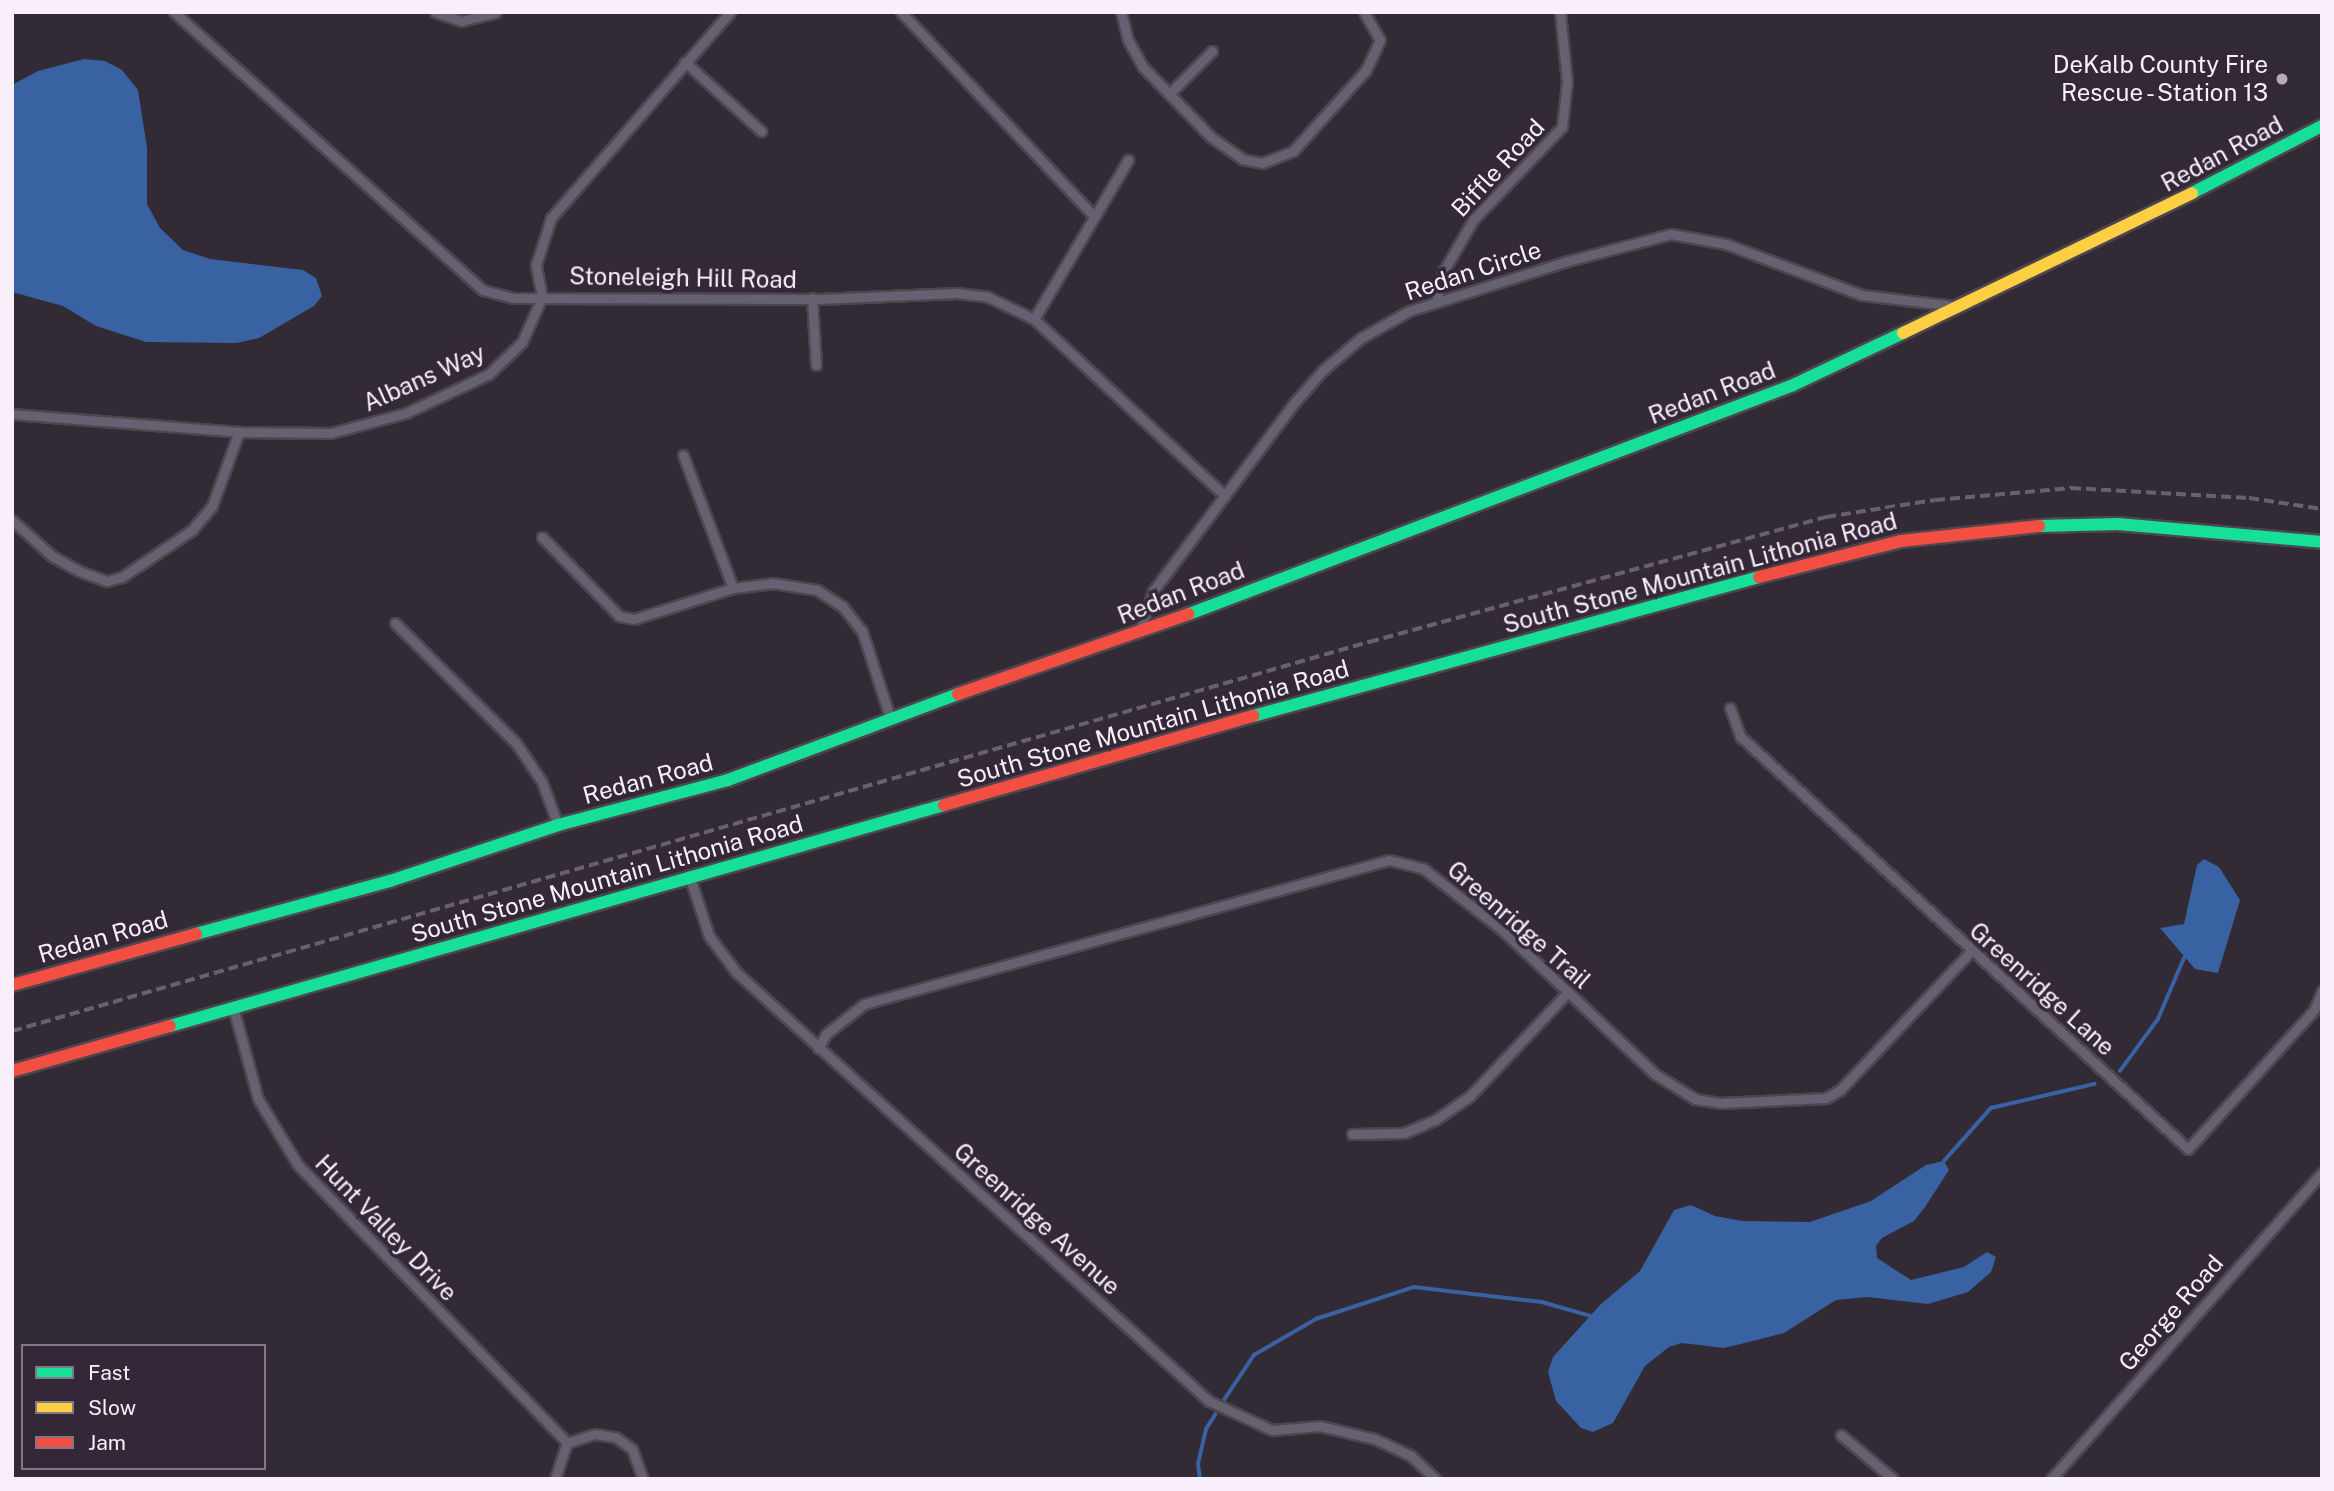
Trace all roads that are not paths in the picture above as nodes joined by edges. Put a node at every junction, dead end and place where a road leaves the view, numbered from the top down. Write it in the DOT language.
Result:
graph roads {
  1 [pos="174,12"];
  2 [pos="435,12"];
  3 [pos="496,12"];
  4 [pos="730,12"];
  5 [pos="901,12"];
  6 [pos="1121,12"];
  7 [pos="1364,12"];
  8 [pos="1560,12"];
  9 [pos="1212,51"];
  10 [pos="685,62"];
  11 [pos="1171,92"];
  12 [pos="2322,126"];
  13 [pos="761,131"];
  14 [pos="1128,160"];
  15 [pos="1093,215"];
  16 [pos="542,297"];
  17 [pos="812,298"];
  18 [pos="1436,302"];
  19 [pos="1956,307"];
  20 [pos="1034,319"];
  21 [pos="816,365"];
  22 [pos="12,414"];
  23 [pos="239,432"];
  24 [pos="683,454"];
  25 [pos="1225,496"];
  26 [pos="12,520"];
  27 [pos="542,537"];
  28 [pos="2322,542"];
  29 [pos="733,588"];
  30 [pos="395,623"];
  31 [pos="1140,629"];
  32 [pos="1730,708"];
  33 [pos="890,717"];
  34 [pos="558,825"];
  35 [pos="689,875"];
  36 [pos="1971,951"];
  37 [pos="12,985"];
  38 [pos="2322,991"];
  39 [pos="1567,992"];
  40 [pos="233,1007"];
  41 [pos="818,1048"];
  42 [pos="12,1071"];
  43 [pos="1352,1134"];
  44 [pos="2322,1173"];
  45 [pos="1841,1435"];
  46 [pos="567,1443"];
  47 [pos="555,1479"];
  48 [pos="643,1479"];
  49 [pos="1436,1479"];
  50 [pos="1893,1479"];
  51 [pos="2051,1479"];
  1 -- 16 [label="street, Stoneleigh Hill Road"];
  2 -- 3 [label="street"];
  4 -- 10 [label="street"];
  5 -- 15 [label="street"];
  6 -- 11 [label="street"];
  7 -- 11 [label="street"];
  8 -- 18 [label="street, Biffle Road"];
  9 -- 11 [label="street"];
  10 -- 13 [label="street"];
  10 -- 16 [label="street"];
  12 -- 19 [label="main road, Redan Road"];
  14 -- 15 [label="street"];
  15 -- 20 [label="street"];
  16 -- 17 [label="street, Stoneleigh Hill Road"];
  16 -- 23 [label="street, Albans Way"];
  17 -- 20 [label="street, Stoneleigh Hill Road"];
  17 -- 21 [label="street"];
  18 -- 19 [label="street, Redan Circle"];
  18 -- 25 [label="street, Redan Circle"];
  19 -- 31 [label="main road, Redan Road"];
  20 -- 25 [label="street, Stoneleigh Hill Road"];
  22 -- 23 [label="street, Albans Way"];
  23 -- 26 [label="street"];
  24 -- 29 [label="street"];
  25 -- 31 [label="street, Redan Circle"];
  27 -- 29 [label="street"];
  28 -- 35 [label="main road, South Stone Mountain Lithonia Road"];
  29 -- 33 [label="street"];
  30 -- 34 [label="street"];
  31 -- 33 [label="main road, Redan Road"];
  32 -- 36 [label="street, Greenridge Lane"];
  33 -- 34 [label="main road, Redan Road"];
  34 -- 37 [label="main road, Redan Road"];
  35 -- 40 [label="main road, South Stone Mountain Lithonia Road"];
  35 -- 41 [label="street, Greenridge Avenue"];
  36 -- 38 [label="street, Greenridge Lane"];
  36 -- 39 [label="street, Greenridge Trail"];
  39 -- 41 [label="street, Greenridge Trail"];
  39 -- 43 [label="street"];
  40 -- 42 [label="main road, South Stone Mountain Lithonia Road"];
  40 -- 46 [label="street, Hunt Valley Drive"];
  41 -- 49 [label="street, Greenridge Avenue"];
  44 -- 51 [label="street, George Road"];
  45 -- 50 [label="street"];
  46 -- 47 [label="street"];
  46 -- 48 [label="street"];
}
